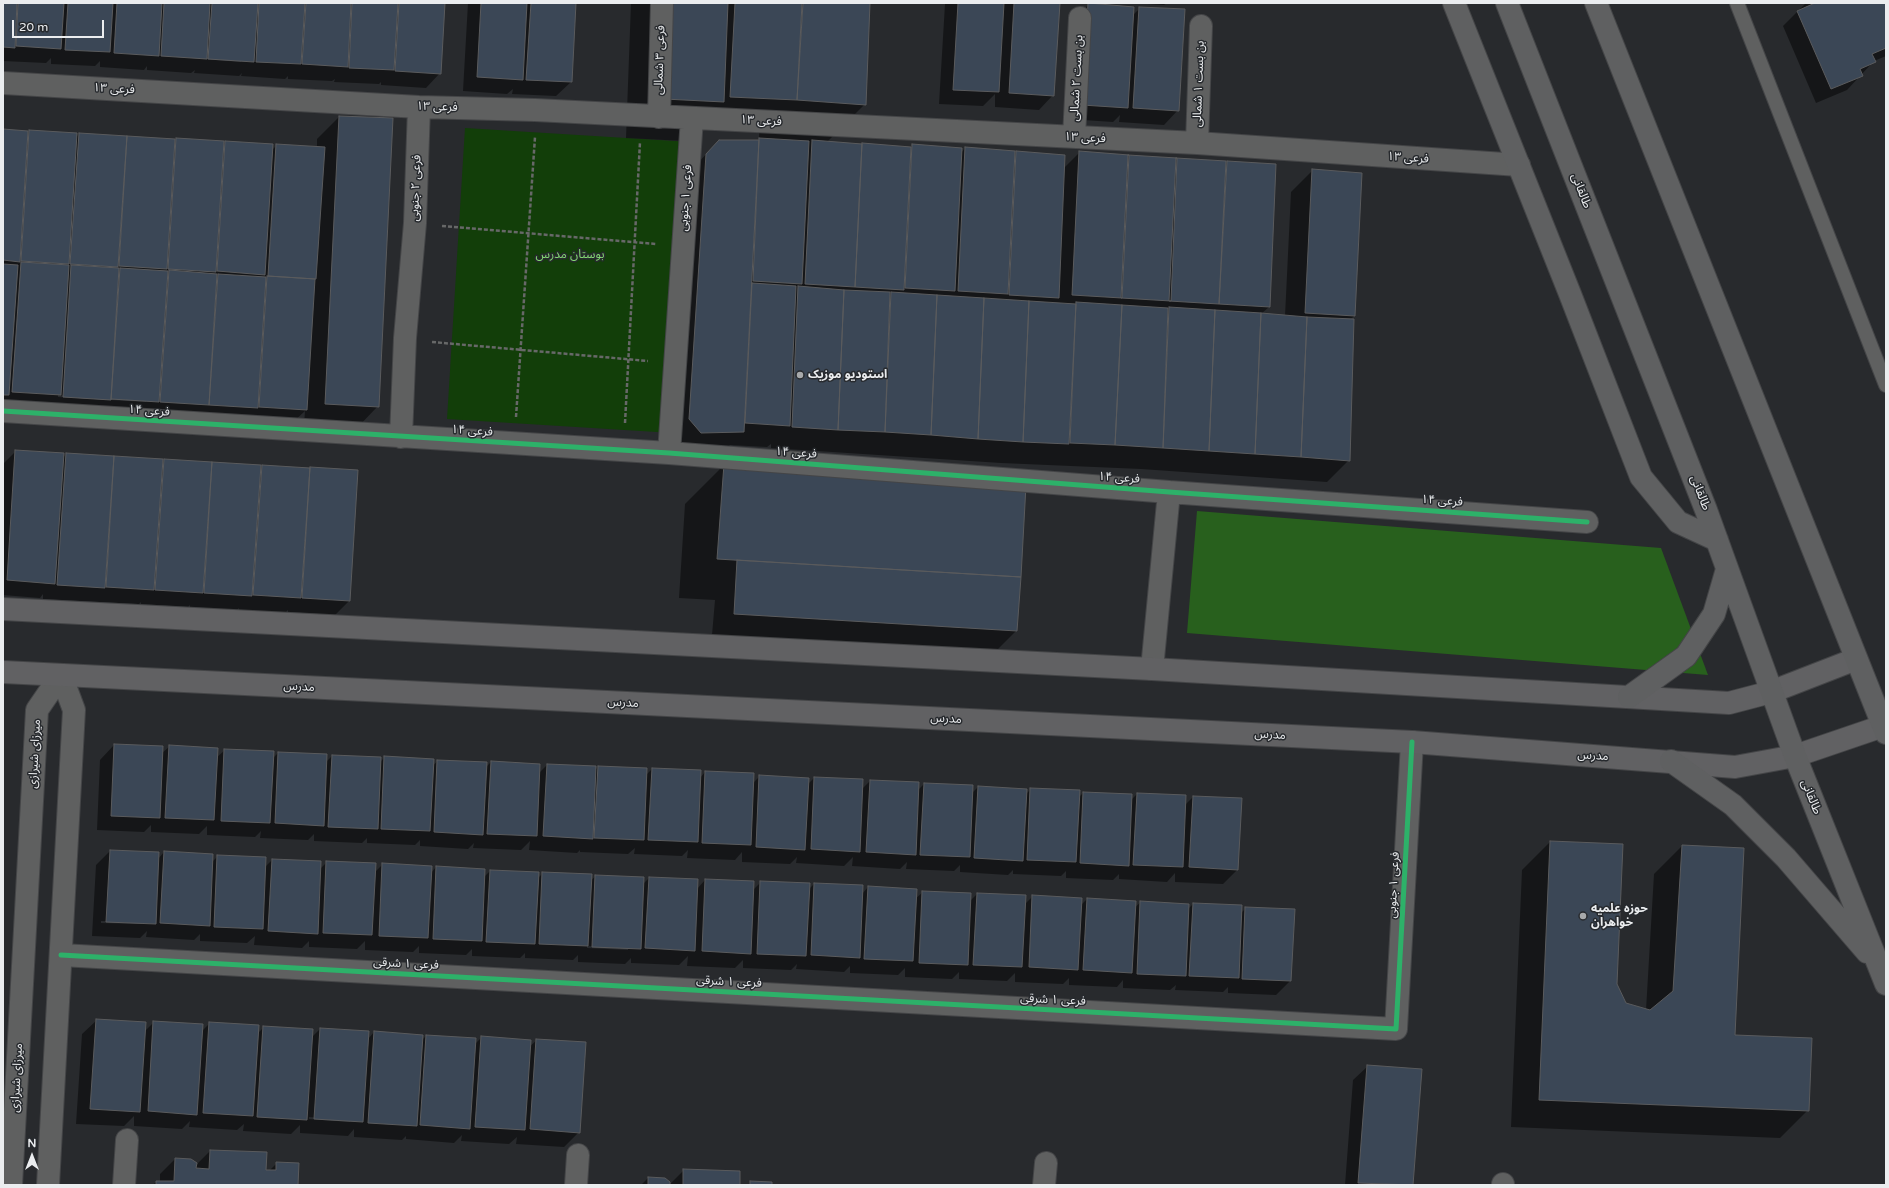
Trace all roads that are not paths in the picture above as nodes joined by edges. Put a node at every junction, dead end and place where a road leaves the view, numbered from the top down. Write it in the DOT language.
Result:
graph roads {
  1 [pos="662,3"];
  2 [pos="1454,3"];
  3 [pos="1507,3"];
  4 [pos="1596,3"];
  5 [pos="1737,3"];
  6 [pos="1080,18"];
  7 [pos="1201,26"];
  8 [pos="3,83"];
  9 [pos="419,107"];
  10 [pos="659,117"];
  11 [pos="692,118"];
  12 [pos="1074,137"];
  13 [pos="1197,143"];
  14 [pos="1519,165"];
  15 [pos="1886,385"];
  16 [pos="3,411"];
  17 [pos="401,437"];
  18 [pos="669,453"];
  19 [pos="1169,492"];
  20 [pos="1587,522"];
  21 [pos="1717,540"];
  22 [pos="1727,569"];
  23 [pos="3,609"];
  24 [pos="1856,659"];
  25 [pos="1152,669"];
  26 [pos="3,672"];
  27 [pos="61,675"];
  28 [pos="1771,692"];
  29 [pos="1629,697"];
  30 [pos="1885,729"];
  31 [pos="1412,742"];
  32 [pos="1795,756"];
  33 [pos="1671,761"];
  34 [pos="61,955"];
  35 [pos="1882,975"];
  36 [pos="1396,1029"];
  37 [pos="127,1140"];
  38 [pos="578,1155"];
  39 [pos="1046,1163"];
  40 [pos="11,1185"];
  41 [pos="48,1185"];
  42 [pos="124,1185"];
  43 [pos="576,1185"];
  44 [pos="1044,1185"];
  1 -- 10 [label="street, فرعی ۳ شمالی"];
  2 -- 14 [label="main road"];
  3 -- 21 [label="main road, طالقانی"];
  4 -- 24 [label="main road"];
  5 -- 15 [label="lane"];
  6 -- 12 [label="street, بن بست ۲ شمالی"];
  7 -- 13 [label="street, بن بست ۱ شمالی"];
  8 -- 9 [label="street, فرعی ۱۳"];
  9 -- 10 [label="street, فرعی ۱۳"];
  9 -- 17 [label="street, فرعی ۲ جنوبی"];
  10 -- 11 [label="street, فرعی ۱۳"];
  11 -- 12 [label="street, فرعی ۱۳"];
  11 -- 18 [label="street, فرعی ۱ جنوبی"];
  12 -- 13 [label="street, فرعی ۱۳"];
  13 -- 14 [label="street, فرعی ۱۳"];
  14 -- 21 [label="main road"];
  16 -- 17 [label="street, فرعی ۱۴"];
  17 -- 18 [label="street, فرعی ۱۴"];
  18 -- 19 [label="street, فرعی ۱۴"];
  19 -- 20 [label="street, فرعی ۱۴"];
  19 -- 25 [label="street"];
  21 -- 22 [label="main road, طالقانی"];
  22 -- 28 [label="main road, طالقانی"];
  22 -- 29 [label="main road"];
  23 -- 25 [label="main road"];
  24 -- 28 [label="main road"];
  24 -- 30 [label="main road"];
  25 -- 29 [label="main road"];
  26 -- 27 [label="main road, مدرس"];
  27 -- 31 [label="main road, مدرس"];
  27 -- 34 [label="street"];
  27 -- 40 [label="street, میرزای شیرازی"];
  28 -- 29 [label="main road"];
  28 -- 32 [label="main road, طالقانی"];
  30 -- 32 [label="main road, مدرس"];
  31 -- 33 [label="main road, مدرس"];
  31 -- 36 [label="street, فرعی ۱ جنوبی"];
  32 -- 33 [label="main road, مدرس"];
  32 -- 35 [label="main road, طالقانی"];
  33 -- 35 [label="main road"];
  34 -- 36 [label="street, فرعی ۱ شرقی"];
  34 -- 41 [label="street"];
  37 -- 42 [label="street"];
  38 -- 43 [label="street"];
  39 -- 44 [label="street"];
}
